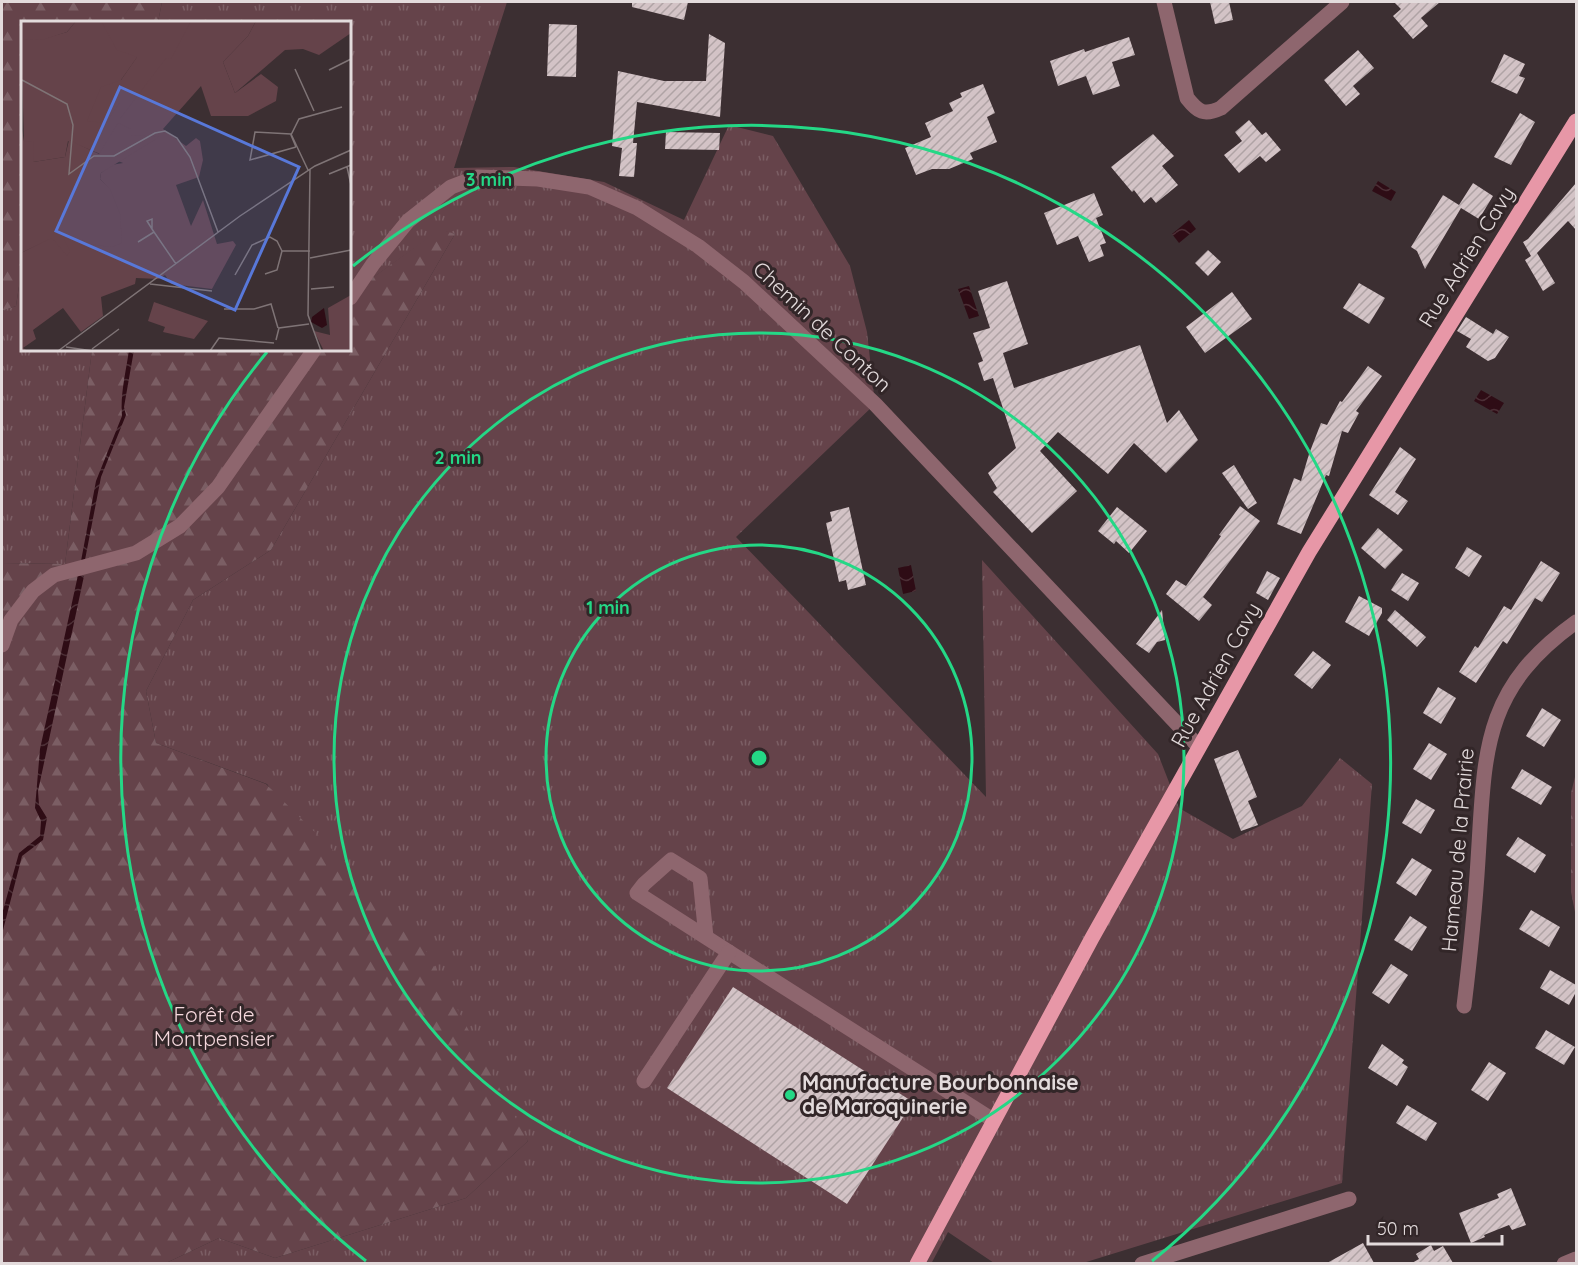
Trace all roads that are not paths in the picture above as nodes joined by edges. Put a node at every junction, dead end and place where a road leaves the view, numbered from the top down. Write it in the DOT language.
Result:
graph roads {
  1 [pos="1164,2"];
  2 [pos="1342,2"];
  3 [pos="1576,121"];
  4 [pos="351,297"];
  5 [pos="313,351"];
  6 [pos="1576,622"];
  7 [pos="2,645"];
  8 [pos="1199,747"];
  9 [pos="706,937"];
  10 [pos="729,952"];
  11 [pos="1464,1006"];
  12 [pos="645,1081"];
  13 [pos="993,1120"];
  14 [pos="1349,1199"];
  15 [pos="1576,1259"];
  16 [pos="916,1263"];
  17 [pos="1142,1263"];
  18 [pos="1564,1263"];
  1 -- 2 [label="street"];
  3 -- 8 [label="main road, Rue Adrien Cavy"];
  4 -- 8 [label="street, Chemin de Conton"];
  5 -- 7 [label="street"];
  6 -- 11 [label="street, Hameau de la Prairie"];
  8 -- 13 [label="main road, Rue Adrien Cavy"];
  9 -- 9 [label="street"];
  9 -- 10 [label="street"];
  10 -- 12 [label="street"];
  10 -- 13 [label="street"];
  13 -- 16 [label="main road, Rue Adrien Cavy"];
  14 -- 17 [label="street"];
  15 -- 18 [label="street"];
}
